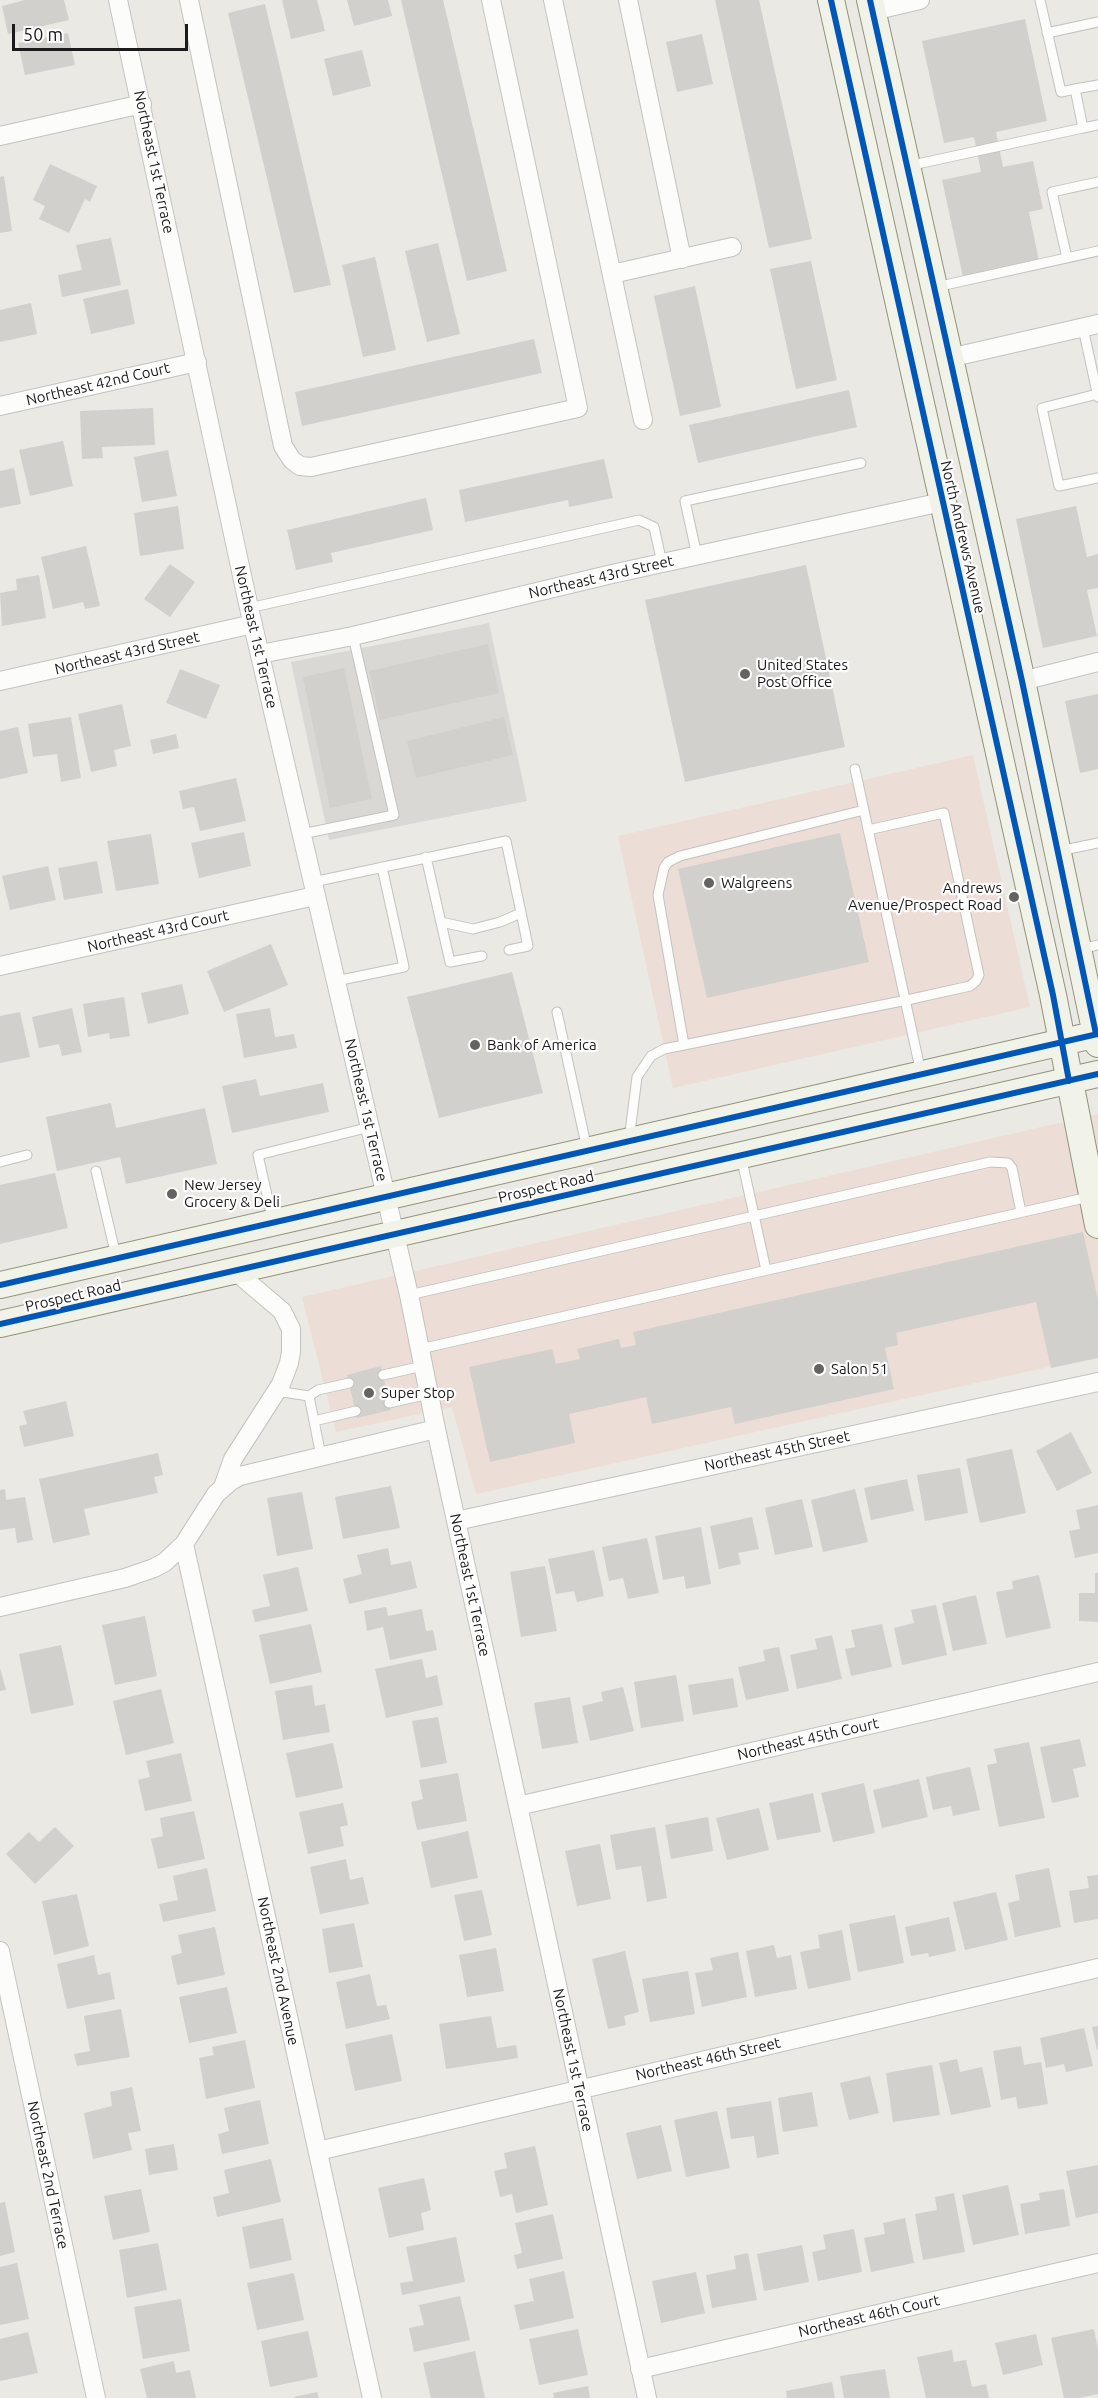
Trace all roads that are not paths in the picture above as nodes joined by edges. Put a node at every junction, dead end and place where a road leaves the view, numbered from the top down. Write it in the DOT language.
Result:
graph roads {
  1 [pos="118,0"];
  2 [pos="189,0"];
  3 [pos="491,0"];
  4 [pos="554,0"];
  5 [pos="628,0"];
  6 [pos="831,0"];
  7 [pos="920,0"];
  8 [pos="1040,0"];
  9 [pos="872,6"];
  10 [pos="1098,22"];
  11 [pos="1047,33"];
  12 [pos="1098,85"];
  13 [pos="1075,89"];
  14 [pos="142,104"];
  15 [pos="1098,125"];
  16 [pos="1083,128"];
  17 [pos="0,136"];
  18 [pos="906,167"];
  19 [pos="1098,182"];
  20 [pos="732,247"];
  21 [pos="1098,251"];
  22 [pos="1067,258"];
  23 [pos="682,259"];
  24 [pos="612,274"];
  25 [pos="933,288"];
  26 [pos="1090,326"];
  27 [pos="906,328"];
  28 [pos="949,358"];
  29 [pos="197,362"];
  30 [pos="1098,395"];
  31 [pos="0,406"];
  32 [pos="643,420"];
  33 [pos="861,463"];
  34 [pos="1098,478"];
  35 [pos="942,502"];
  36 [pos="697,556"];
  37 [pos="662,563"];
  38 [pos="251,616"];
  39 [pos="353,636"];
  40 [pos="260,654"];
  41 [pos="1098,662"];
  42 [pos="0,681"];
  43 [pos="1022,681"];
  44 [pos="855,769"];
  45 [pos="864,810"];
  46 [pos="868,830"];
  47 [pos="302,834"];
  48 [pos="1098,843"];
  49 [pos="1058,852"];
  50 [pos="426,857"];
  51 [pos="382,867"];
  52 [pos="314,889"];
  53 [pos="521,913"];
  54 [pos="441,922"];
  55 [pos="1088,947"];
  56 [pos="509,950"];
  57 [pos="482,956"];
  58 [pos="0,966"];
  59 [pos="336,981"];
  60 [pos="907,1000"];
  61 [pos="557,1012"];
  62 [pos="1097,1038"];
  63 [pos="1062,1042"];
  64 [pos="684,1045"];
  65 [pos="1098,1074"];
  66 [pos="922,1075"];
  67 [pos="1069,1081"];
  68 [pos="370,1127"];
  69 [pos="629,1142"];
  70 [pos="587,1151"];
  71 [pos="27,1155"];
  72 [pos="741,1155"];
  73 [pos="0,1162"];
  74 [pos="96,1171"];
  75 [pos="1092,1196"];
  76 [pos="386,1197"];
  77 [pos="1021,1212"];
  78 [pos="755,1217"];
  79 [pos="273,1222"];
  80 [pos="1098,1225"];
  81 [pos="394,1234"];
  82 [pos="116,1258"];
  83 [pos="766,1270"];
  84 [pos="234,1271"];
  85 [pos="0,1285"];
  86 [pos="409,1295"];
  87 [pos="0,1324"];
  88 [pos="421,1358"];
  89 [pos="383,1375"];
  90 [pos="1098,1382"];
  91 [pos="349,1383"];
  92 [pos="276,1392"];
  93 [pos="429,1394"];
  94 [pos="309,1396"];
  95 [pos="390,1403"];
  96 [pos="356,1411"];
  97 [pos="314,1422"];
  98 [pos="436,1429"];
  99 [pos="321,1456"];
  100 [pos="223,1487"];
  101 [pos="456,1521"];
  102 [pos="184,1544"];
  103 [pos="0,1607"];
  104 [pos="1098,1672"];
  105 [pos="518,1806"];
  106 [pos="0,1951"];
  107 [pos="1098,1968"];
  108 [pos="580,2089"];
  109 [pos="318,2151"];
  110 [pos="1098,2263"];
  111 [pos="640,2369"];
  112 [pos="96,2398"];
  113 [pos="372,2398"];
  114 [pos="647,2398"];
  1 -- 14 [label="street, Northeast 1st Terrace"];
  2 -- 3 [label="street"];
  4 -- 24 [label="street"];
  5 -- 23 [label="street"];
  6 -- 27 [label="main road, North Andrews Avenue"];
  7 -- 9 [label="street"];
  8 -- 11 [label="lane"];
  9 -- 18 [label="main road, North Andrews Avenue"];
  10 -- 11 [label="lane"];
  11 -- 13 [label="lane"];
  12 -- 13 [label="lane"];
  13 -- 16 [label="lane"];
  14 -- 17 [label="street"];
  14 -- 29 [label="street, Northeast 1st Terrace"];
  15 -- 16 [label="lane"];
  16 -- 18 [label="lane"];
  18 -- 25 [label="main road, North Andrews Avenue"];
  19 -- 22 [label="lane"];
  20 -- 23 [label="street"];
  21 -- 22 [label="lane"];
  22 -- 25 [label="lane"];
  23 -- 24 [label="street"];
  24 -- 32 [label="street"];
  25 -- 28 [label="main road, North Andrews Avenue"];
  26 -- 28 [label="street"];
  26 -- 30 [label="lane"];
  27 -- 28 [label="main road"];
  27 -- 35 [label="main road, North Andrews Avenue"];
  28 -- 43 [label="main road, North Andrews Avenue"];
  29 -- 31 [label="street, Northeast 42nd Court"];
  29 -- 38 [label="street, Northeast 1st Terrace"];
  30 -- 34 [label="lane"];
  33 -- 36 [label="lane"];
  35 -- 36 [label="street, Northeast 43rd Street"];
  35 -- 63 [label="main road, North Andrews Avenue"];
  36 -- 37 [label="street, Northeast 43rd Street"];
  37 -- 38 [label="lane"];
  37 -- 39 [label="street, Northeast 43rd Street"];
  38 -- 40 [label="street, Northeast 1st Terrace"];
  38 -- 42 [label="street, Northeast 43rd Street"];
  39 -- 40 [label="street, Northeast 43rd Street"];
  39 -- 47 [label="lane"];
  40 -- 47 [label="street, Northeast 1st Terrace"];
  41 -- 43 [label="street"];
  43 -- 49 [label="main road, North Andrews Avenue"];
  44 -- 45 [label="lane"];
  45 -- 46 [label="lane"];
  45 -- 64 [label="lane"];
  46 -- 60 [label="lane"];
  46 -- 60 [label="lane"];
  47 -- 52 [label="street, Northeast 1st Terrace"];
  48 -- 49 [label="lane"];
  49 -- 55 [label="main road, North Andrews Avenue"];
  50 -- 51 [label="lane"];
  50 -- 53 [label="lane"];
  50 -- 54 [label="lane"];
  51 -- 52 [label="lane"];
  51 -- 59 [label="lane"];
  52 -- 58 [label="street, Northeast 43rd Court"];
  52 -- 59 [label="street, Northeast 1st Terrace"];
  53 -- 54 [label="lane"];
  53 -- 56 [label="lane"];
  54 -- 57 [label="lane"];
  55 -- 62 [label="main road, North Andrews Avenue"];
  59 -- 68 [label="street, Northeast 1st Terrace"];
  60 -- 64 [label="lane"];
  60 -- 66 [label="lane"];
  61 -- 70 [label="lane"];
  62 -- 63 [label="main road, Prospect Road"];
  63 -- 66 [label="main road, Prospect Road"];
  63 -- 67 [label="main road, North Andrews Avenue"];
  64 -- 69 [label="lane"];
  65 -- 67 [label="main road, Prospect Road"];
  66 -- 69 [label="main road, Prospect Road"];
  67 -- 72 [label="main road, Prospect Road"];
  67 -- 75 [label="main road, North Andrews Avenue"];
  68 -- 76 [label="street, Northeast 1st Terrace"];
  68 -- 79 [label="lane"];
  69 -- 70 [label="main road, Prospect Road"];
  70 -- 76 [label="main road, Prospect Road"];
  71 -- 73 [label="lane"];
  72 -- 78 [label="lane"];
  72 -- 81 [label="main road, Prospect Road"];
  74 -- 82 [label="lane"];
  75 -- 77 [label="lane"];
  75 -- 80 [label="main road, North Andrews Avenue"];
  76 -- 79 [label="main road, Prospect Road"];
  76 -- 81 [label="street, Northeast 1st Terrace"];
  77 -- 78 [label="lane"];
  77 -- 83 [label="lane"];
  78 -- 83 [label="lane"];
  78 -- 86 [label="lane"];
  79 -- 82 [label="main road, Prospect Road"];
  81 -- 84 [label="main road, Prospect Road"];
  81 -- 86 [label="street, Northeast 1st Terrace"];
  82 -- 85 [label="main road, Prospect Road"];
  83 -- 88 [label="lane"];
  84 -- 87 [label="main road, Prospect Road"];
  84 -- 92 [label="street"];
  86 -- 88 [label="street, Northeast 1st Terrace"];
  88 -- 89 [label="lane"];
  88 -- 93 [label="street, Northeast 1st Terrace"];
  90 -- 101 [label="street, Northeast 45th Street"];
  91 -- 94 [label="lane"];
  92 -- 94 [label="lane"];
  92 -- 100 [label="street"];
  93 -- 95 [label="lane"];
  93 -- 98 [label="street, Northeast 1st Terrace"];
  94 -- 97 [label="lane"];
  96 -- 97 [label="lane"];
  97 -- 99 [label="lane"];
  98 -- 99 [label="street"];
  98 -- 101 [label="street, Northeast 1st Terrace"];
  99 -- 100 [label="street"];
  100 -- 102 [label="street"];
  101 -- 105 [label="street, Northeast 1st Terrace"];
  102 -- 103 [label="street"];
  102 -- 109 [label="street, Northeast 2nd Avenue"];
  104 -- 105 [label="street, Northeast 45th Court"];
  105 -- 108 [label="street, Northeast 1st Terrace"];
  106 -- 112 [label="street, Northeast 2nd Terrace"];
  107 -- 108 [label="street, Northeast 46th Street"];
  108 -- 109 [label="street, Northeast 46th Street"];
  108 -- 111 [label="street, Northeast 1st Terrace"];
  109 -- 113 [label="street, Northeast 2nd Avenue"];
  110 -- 111 [label="street, Northeast 46th Court"];
  111 -- 114 [label="street, Northeast 1st Terrace"];
}
